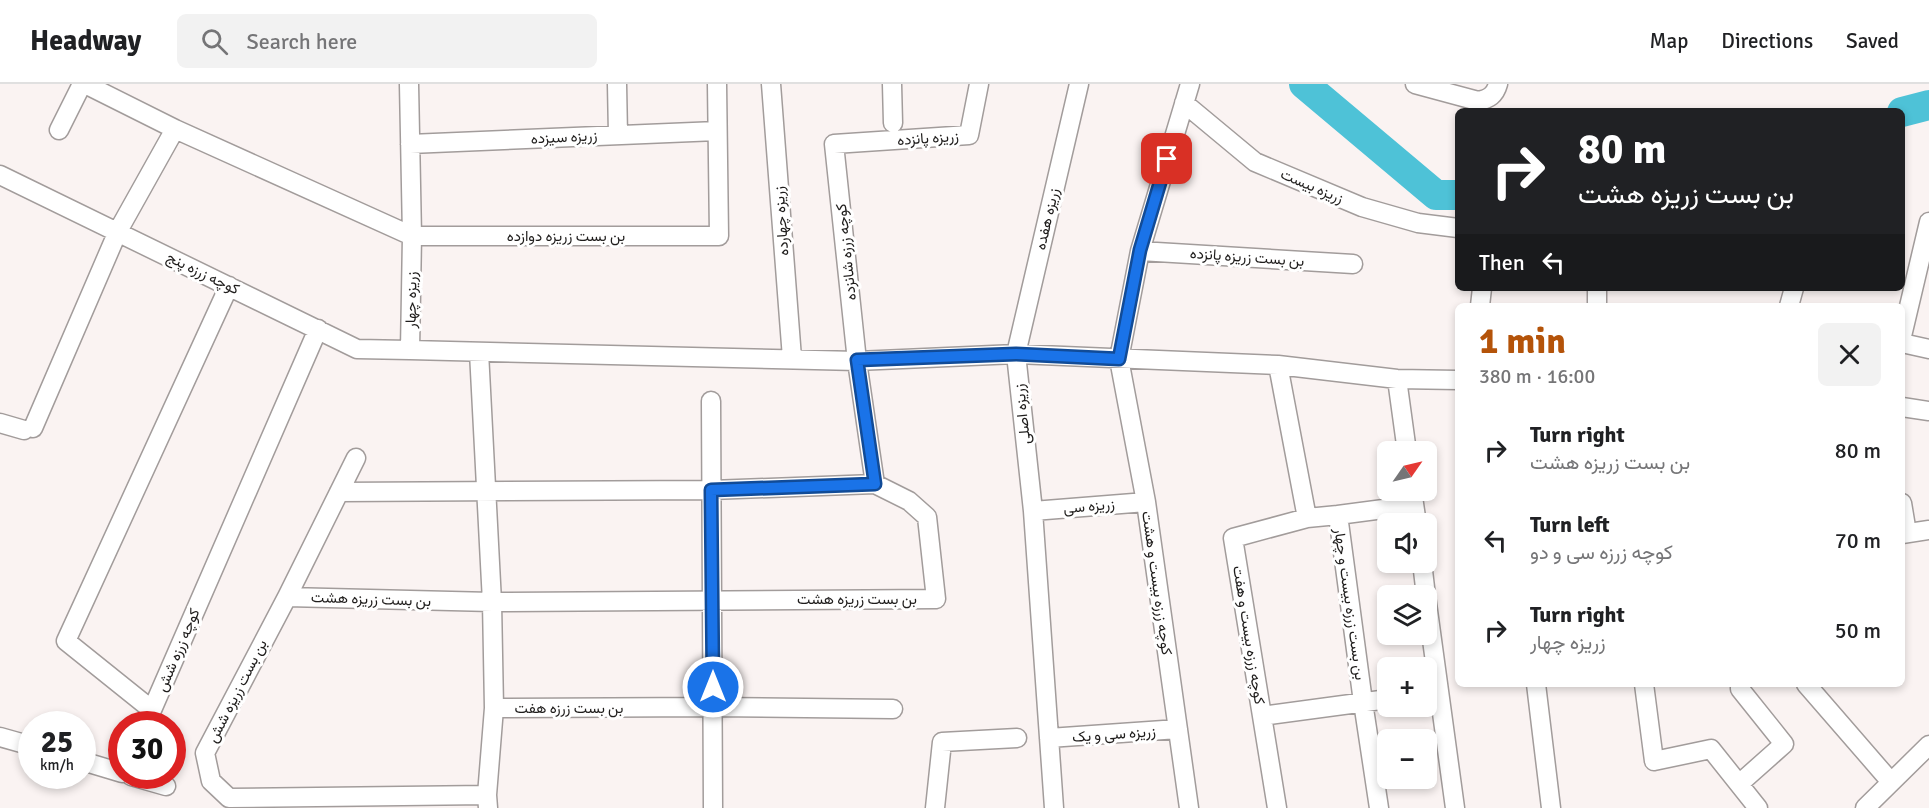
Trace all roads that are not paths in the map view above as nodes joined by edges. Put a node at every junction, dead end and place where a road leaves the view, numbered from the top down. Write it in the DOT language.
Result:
graph roads {
  1 [pos="83,84"];
  2 [pos="409,84"];
  3 [pos="617,84"];
  4 [pos="717,84"];
  5 [pos="771,84"];
  6 [pos="892,84"];
  7 [pos="979,84"];
  8 [pos="1078,84"];
  9 [pos="1190,84"];
  10 [pos="1498,84"];
  11 [pos="1420,85"];
  12 [pos="1184,103"];
  13 [pos="893,123"];
  14 [pos="175,129"];
  15 [pos="59,130"];
  16 [pos="717,131"];
  17 [pos="618,135"];
  18 [pos="410,144"];
  19 [pos="834,144"];
  20 [pos="0,175"];
  21 [pos="1929,222"];
  22 [pos="1455,228"];
  23 [pos="118,231"];
  24 [pos="412,236"];
  25 [pos="1140,250"];
  26 [pos="1353,264"];
  27 [pos="1923,275"];
  28 [pos="229,286"];
  29 [pos="1905,327"];
  30 [pos="318,329"];
  31 [pos="1905,344"];
  32 [pos="1929,349"];
  33 [pos="410,350"];
  34 [pos="479,352"];
  35 [pos="1016,354"];
  36 [pos="792,358"];
  37 [pos="1119,359"];
  38 [pos="857,360"];
  39 [pos="1278,365"];
  40 [pos="1397,379"];
  41 [pos="1455,380"];
  42 [pos="711,401"];
  43 [pos="1905,407"];
  44 [pos="1929,411"];
  45 [pos="0,423"];
  46 [pos="1405,441"];
  47 [pos="356,458"];
  48 [pos="875,484"];
  49 [pos="711,490"];
  50 [pos="339,492"];
  51 [pos="488,492"];
  52 [pos="1400,501"];
  53 [pos="1146,502"];
  54 [pos="1033,511"];
  55 [pos="1338,515"];
  56 [pos="1306,518"];
  57 [pos="1929,530"];
  58 [pos="1905,533"];
  59 [pos="287,597"];
  60 [pos="712,601"];
  61 [pos="492,602"];
  62 [pos="1536,687"];
  63 [pos="1644,687"];
  64 [pos="1740,687"];
  65 [pos="1809,687"];
  66 [pos="1377,700"];
  67 [pos="1363,702"];
  68 [pos="713,706"];
  69 [pos="494,708"];
  70 [pos="892,709"];
  71 [pos="1437,714"];
  72 [pos="1262,716"];
  73 [pos="1178,729"];
  74 [pos="0,737"];
  75 [pos="1017,738"];
  76 [pos="1049,738"];
  77 [pos="18,742"];
  78 [pos="1929,745"];
  79 [pos="1891,782"];
  80 [pos="1739,784"];
  81 [pos="488,801"];
  82 [pos="713,808"];
  83 [pos="935,808"];
  84 [pos="1054,808"];
  85 [pos="1189,808"];
  86 [pos="1277,808"];
  87 [pos="1379,808"];
  88 [pos="1455,808"];
  89 [pos="1551,808"];
  90 [pos="1758,808"];
  91 [pos="1865,808"];
  1 -- 14 [label="street"];
  1 -- 15 [label="street"];
  2 -- 18 [label="street"];
  3 -- 17 [label="street"];
  4 -- 16 [label="street, بن بست زریزه دوازده"];
  5 -- 36 [label="street, زریزه چهارده"];
  6 -- 13 [label="street"];
  7 -- 19 [label="street, زریزه پانزده"];
  8 -- 35 [label="street, زریزه هفده"];
  9 -- 12 [label="street"];
  10 -- 11 [label="street"];
  12 -- 22 [label="street, زریزه بیست"];
  12 -- 25 [label="street"];
  14 -- 23 [label="street"];
  14 -- 24 [label="street"];
  16 -- 17 [label="street, زریزه سیزده"];
  16 -- 24 [label="street, بن بست زریزه دوازده"];
  17 -- 18 [label="street, زریزه سیزده"];
  18 -- 24 [label="street"];
  19 -- 38 [label="street, کوچه زرزه شانزده"];
  20 -- 23 [label="street, کوچه زرزه پنج"];
  21 -- 27 [label="street"];
  23 -- 28 [label="street, کوچه زرزه پنج"];
  23 -- 45 [label="street"];
  24 -- 33 [label="street, زریزه چهار"];
  25 -- 26 [label="street, بن بست زریزه پانزده"];
  25 -- 37 [label="street"];
  27 -- 29 [label="street"];
  28 -- 30 [label="street, کوچه زرزه پنج"];
  28 -- 30 [label="street, کوچه زرزه شش"];
  30 -- 33 [label="street, کوچه زرزه پنج"];
  31 -- 32 [label="street"];
  33 -- 34 [label="street, زریزه چهار"];
  34 -- 36 [label="street, زریزه چهار"];
  34 -- 51 [label="street, بن بست زرزه هفت"];
  35 -- 37 [label="street"];
  35 -- 38 [label="street, زریزه چهار"];
  35 -- 54 [label="street, زریزه اصلی"];
  36 -- 38 [label="street, زریزه چهار"];
  37 -- 39 [label="street"];
  37 -- 53 [label="street, کوچه زرزه بیست و هشت"];
  38 -- 48 [label="street, کوچه زرزه شانزده"];
  39 -- 40 [label="street"];
  39 -- 56 [label="street"];
  40 -- 41 [label="street"];
  40 -- 46 [label="street"];
  42 -- 49 [label="street"];
  43 -- 44 [label="street"];
  47 -- 50 [label="street, بن بست زریزه هشت"];
  48 -- 49 [label="street, بن بست زریزه هشت"];
  48 -- 60 [label="street, بن بست زریزه هشت"];
  49 -- 51 [label="street, بن بست زریزه هشت"];
  49 -- 60 [label="street"];
  50 -- 51 [label="street, بن بست زریزه هشت"];
  50 -- 59 [label="street, بن بست زریزه هشت"];
  51 -- 61 [label="street, بن بست زرزه هفت"];
  52 -- 55 [label="street"];
  53 -- 54 [label="street, زریزه سی"];
  53 -- 73 [label="street, کوچه زرزه بیست و هشت"];
  54 -- 76 [label="street, زریزه اصلی"];
  55 -- 56 [label="street, بن بست زرزه بیست و چهار"];
  55 -- 67 [label="street, بن بست زرزه بیست و چهار"];
  56 -- 72 [label="street, کوچه زرزه بیست و هفت"];
  57 -- 58 [label="street"];
  59 -- 61 [label="street, بن بست زریزه هشت"];
  59 -- 81 [label="street, بن بست زریزه شش"];
  60 -- 61 [label="street, بن بست زریزه هشت"];
  60 -- 68 [label="street"];
  61 -- 69 [label="street, بن بست زرزه هفت"];
  62 -- 89 [label="street"];
  63 -- 80 [label="street"];
  64 -- 80 [label="street"];
  65 -- 79 [label="street"];
  66 -- 67 [label="street"];
  67 -- 72 [label="street"];
  67 -- 87 [label="street, بن بست زرزه بیست و چهار"];
  68 -- 69 [label="street, بن بست زرزه هفت"];
  68 -- 70 [label="street, بن بست زرزه هفت"];
  68 -- 82 [label="street"];
  69 -- 81 [label="street"];
  71 -- 88 [label="street"];
  72 -- 86 [label="street, کوچه زرزه بیست و هفت"];
  73 -- 76 [label="street, زریزه سی و یک"];
  73 -- 85 [label="street, کوچه زرزه بیست و هشت"];
  74 -- 77 [label="street"];
  75 -- 83 [label="street"];
  76 -- 84 [label="street, زریزه اصلی"];
  78 -- 79 [label="street"];
  79 -- 91 [label="street"];
  80 -- 90 [label="street"];
}
